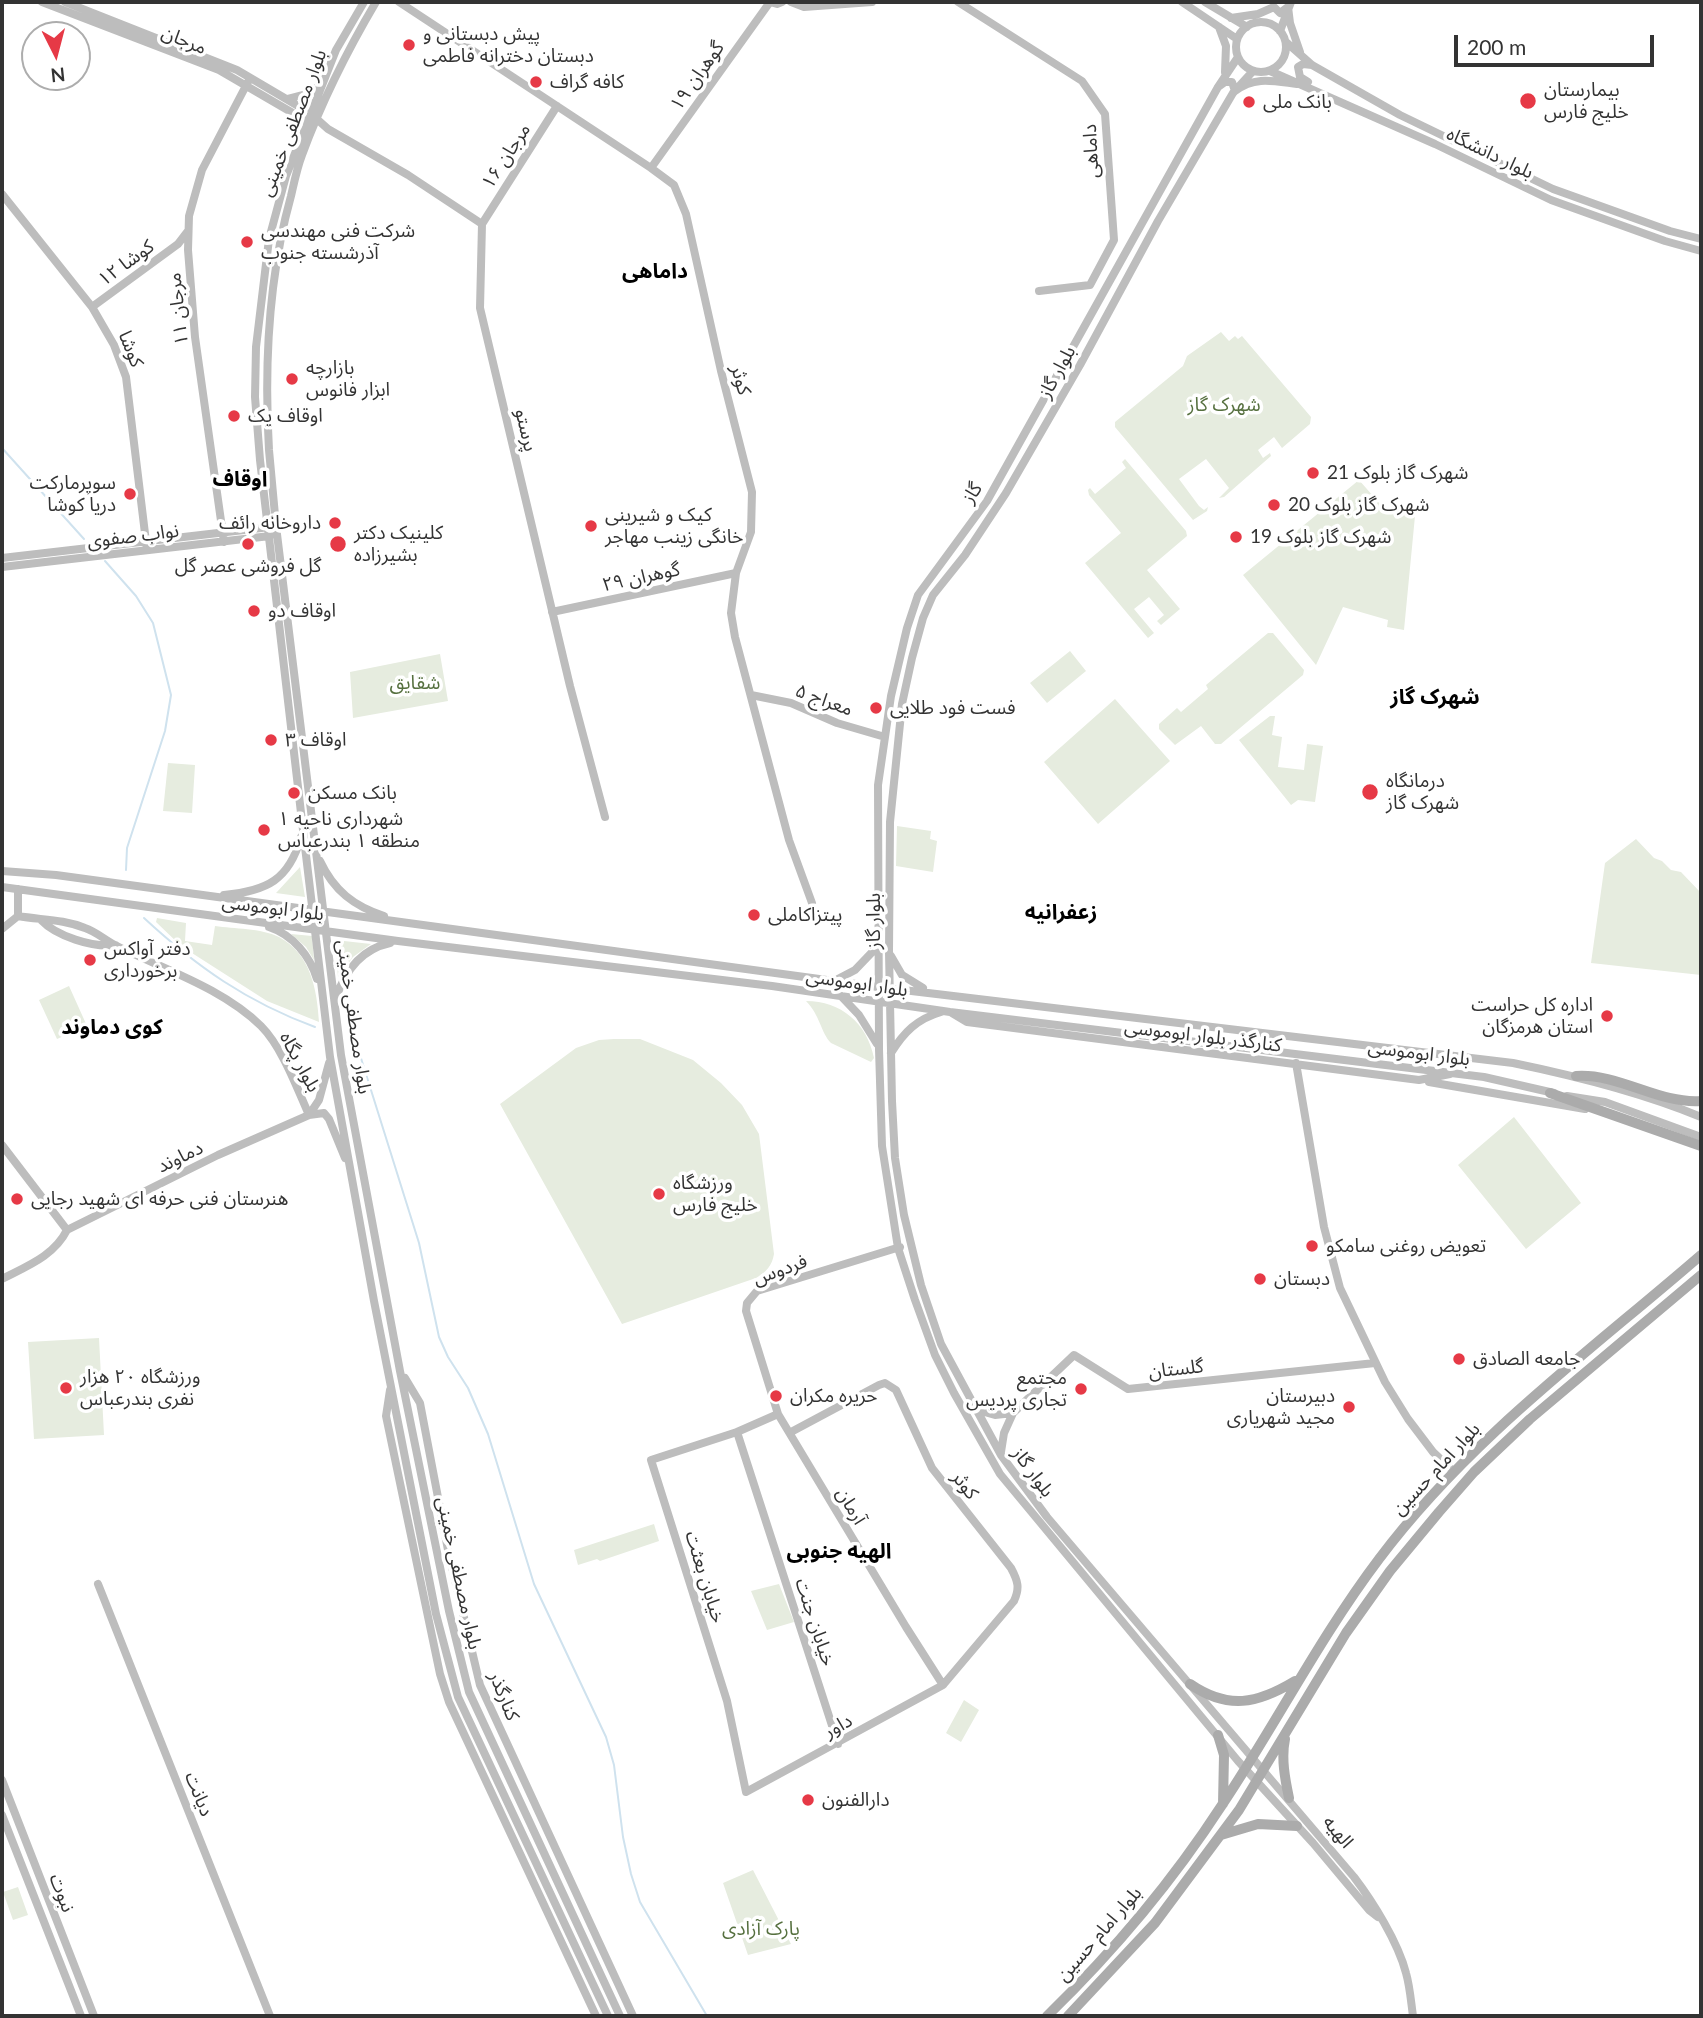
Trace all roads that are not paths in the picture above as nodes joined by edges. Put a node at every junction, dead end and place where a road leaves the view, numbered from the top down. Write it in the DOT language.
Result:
graph roads {
  1 [pos="42,2"];
  2 [pos="65,2"];
  3 [pos="364,2"];
  4 [pos="376,2"];
  5 [pos="399,2"];
  6 [pos="770,2"];
  7 [pos="782,2"];
  8 [pos="791,2"];
  9 [pos="872,2"];
  10 [pos="958,2"];
  11 [pos="1182,2"];
  12 [pos="1205,2"];
  13 [pos="1275,4"];
  14 [pos="1289,4"];
  15 [pos="1231,18"];
  16 [pos="1259,23"];
  17 [pos="1220,27"];
  18 [pos="1247,27"];
  19 [pos="1280,31"];
  20 [pos="1237,39"];
  21 [pos="1286,41"];
  22 [pos="1238,57"];
  23 [pos="1303,57"];
  24 [pos="1312,65"];
  25 [pos="1254,71"];
  26 [pos="1270,71"];
  27 [pos="1225,75"];
  28 [pos="323,81"];
  29 [pos="249,82"];
  30 [pos="1307,86"];
  31 [pos="1218,87"];
  32 [pos="1234,91"];
  33 [pos="1323,93"];
  34 [pos="287,99"];
  35 [pos="557,106"];
  36 [pos="312,120"];
  37 [pos="1441,134"];
  38 [pos="1435,144"];
  39 [pos="651,169"];
  40 [pos="2,194"];
  41 [pos="482,224"];
  42 [pos="188,230"];
  43 [pos="1701,239"];
  44 [pos="1701,251"];
  45 [pos="1039,291"];
  46 [pos="92,307"];
  47 [pos="1067,357"];
  48 [pos="1080,365"];
  49 [pos="272,531"];
  50 [pos="223,538"];
  51 [pos="146,546"];
  52 [pos="2,558"];
  53 [pos="2,567"];
  54 [pos="736,573"];
  55 [pos="552,611"];
  56 [pos="751,695"];
  57 [pos="885,737"];
  58 [pos="605,817"];
  59 [pos="303,830"];
  60 [pos="316,854"];
  61 [pos="2,870"];
  62 [pos="2,887"];
  63 [pos="18,889"];
  64 [pos="210,897"];
  65 [pos="812,903"];
  66 [pos="312,909"];
  67 [pos="323,911"];
  68 [pos="18,916"];
  69 [pos="41,920"];
  70 [pos="249,921"];
  71 [pos="400,922"];
  72 [pos="2,929"];
  73 [pos="314,929"];
  74 [pos="325,931"];
  75 [pos="398,941"];
  76 [pos="115,945"];
  77 [pos="878,946"];
  78 [pos="889,952"];
  79 [pos="836,980"];
  80 [pos="878,987"];
  81 [pos="890,988"];
  82 [pos="928,991"];
  83 [pos="841,996"];
  84 [pos="335,1000"];
  85 [pos="324,1001"];
  86 [pos="879,1002"];
  87 [pos="890,1004"];
  88 [pos="947,1011"];
  89 [pos="1059,1024"];
  90 [pos="1144,1035"];
  91 [pos="1074,1036"];
  92 [pos="1163,1047"];
  93 [pos="879,1049"];
  94 [pos="891,1053"];
  95 [pos="330,1057"];
  96 [pos="1296,1063"];
  97 [pos="1454,1073"];
  98 [pos="1576,1076"];
  99 [pos="1419,1080"];
  100 [pos="1550,1093"];
  101 [pos="1701,1101"];
  102 [pos="1611,1114"];
  103 [pos="309,1115"];
  104 [pos="1701,1117"];
  105 [pos="1701,1136"];
  106 [pos="2,1145"];
  107 [pos="1701,1146"];
  108 [pos="351,1174"];
  109 [pos="67,1230"];
  110 [pos="910,1246"];
  111 [pos="898,1248"];
  112 [pos="1701,1255"];
  113 [pos="1701,1275"];
  114 [pos="2,1279"];
  115 [pos="1701,1282"];
  116 [pos="1678,1294"];
  117 [pos="388,1297"];
  118 [pos="374,1301"];
  119 [pos="1375,1363"];
  120 [pos="401,1371"];
  121 [pos="391,1384"];
  122 [pos="974,1409"];
  123 [pos="1013,1413"];
  124 [pos="778,1414"];
  125 [pos="737,1432"];
  126 [pos="791,1432"];
  127 [pos="1001,1455"];
  128 [pos="1453,1471"];
  129 [pos="98,1584"];
  130 [pos="1298,1679"];
  131 [pos="1190,1684"];
  132 [pos="943,1685"];
  133 [pos="1288,1729"];
  134 [pos="1219,1735"];
  135 [pos="838,1744"];
  136 [pos="1252,1755"];
  137 [pos="1245,1769"];
  138 [pos="1264,1769"];
  139 [pos="2,1780"];
  140 [pos="1256,1781"];
  141 [pos="746,1792"];
  142 [pos="1289,1798"];
  143 [pos="1223,1805"];
  144 [pos="2,1815"];
  145 [pos="1297,1826"];
  146 [pos="1221,1835"];
  147 [pos="1381,1919"];
  148 [pos="74,1966"];
  149 [pos="63,1969"];
  150 [pos="81,2016"];
  151 [pos="94,2016"];
  152 [pos="270,2016"];
  153 [pos="596,2016"];
  154 [pos="608,2016"];
  155 [pos="620,2016"];
  156 [pos="633,2016"];
  157 [pos="1047,2016"];
  158 [pos="1068,2016"];
  159 [pos="1413,2016"];
  1 -- 29 [label="main road, مرجان"];
  2 -- 29 [label="main road, مرجان"];
  3 -- 28 [label="main road, بلوار مصطفی خمینی"];
  4 -- 36 [label="main road, بلوار مصطفی خمینی"];
  5 -- 35 [label="main road, کوثر"];
  6 -- 7 [label="main road"];
  6 -- 39 [label="main road, گوهران ۱۹"];
  8 -- 9 [label="main road"];
  10 -- 45 [label="main road, داماهی"];
  11 -- 17 [label="main road"];
  12 -- 15 [label="main road"];
  13 -- 14 [label="main road"];
  13 -- 15 [label="main road"];
  13 -- 16 [label="main road"];
  14 -- 19 [label="main road"];
  14 -- 23 [label="main road"];
  15 -- 18 [label="main road"];
  16 -- 18 [label="main road"];
  16 -- 19 [label="main road"];
  17 -- 20 [label="main road"];
  17 -- 27 [label="main road"];
  18 -- 20 [label="main road"];
  19 -- 21 [label="main road"];
  20 -- 22 [label="main road"];
  21 -- 23 [label="main road, بلوار دانشگاه"];
  21 -- 26 [label="main road"];
  22 -- 25 [label="main road"];
  22 -- 27 [label="main road, گاز"];
  23 -- 24 [label="main road, بلوار دانشگاه"];
  24 -- 33 [label="main road"];
  24 -- 37 [label="main road, بلوار دانشگاه"];
  25 -- 26 [label="main road"];
  25 -- 32 [label="main road, بلوار گاز"];
  26 -- 30 [label="main road, بلوار دانشگاه"];
  27 -- 31 [label="main road, گاز"];
  28 -- 34 [label="main road"];
  28 -- 36 [label="main road, بلوار مصطفی خمینی"];
  29 -- 34 [label="main road, مرجان"];
  29 -- 36 [label="main road, مرجان"];
  29 -- 42 [label="main road, مرجان ۱۱"];
  30 -- 32 [label="main road"];
  30 -- 33 [label="main road, بلوار دانشگاه"];
  31 -- 32 [label="main road"];
  31 -- 47 [label="main road, گاز"];
  32 -- 48 [label="main road, بلوار گاز"];
  33 -- 38 [label="main road, بلوار دانشگاه"];
  34 -- 36 [label="main road, مرجان"];
  35 -- 39 [label="main road, کوثر"];
  35 -- 41 [label="main road, مرجان ۱۶"];
  36 -- 41 [label="main road"];
  36 -- 49 [label="main road, بلوار مصطفی خمینی"];
  37 -- 38 [label="main road"];
  37 -- 43 [label="main road, بلوار دانشگاه"];
  38 -- 44 [label="main road, بلوار دانشگاه"];
  39 -- 54 [label="main road, کوثر"];
  40 -- 46 [label="main road, کوشا"];
  41 -- 55 [label="main road, پرستو"];
  42 -- 46 [label="main road, کوشا ۱۲"];
  42 -- 50 [label="main road, مرجان ۱۱"];
  46 -- 51 [label="main road, کوشا"];
  47 -- 48 [label="main road"];
  47 -- 57 [label="main road, گاز"];
  48 -- 78 [label="main road, بلوار گاز"];
  49 -- 50 [label="main road, نواب صفوی"];
  49 -- 59 [label="main road, بلوار مصطفی خمینی"];
  49 -- 60 [label="main road, بلوار مصطفی خمینی"];
  50 -- 51 [label="main road, نواب صفوی"];
  51 -- 52 [label="main road, نواب صفوی"];
  51 -- 53 [label="main road, نواب صفوی"];
  54 -- 55 [label="main road, گوهران ۲۹"];
  54 -- 56 [label="main road, کوثر"];
  55 -- 58 [label="main road, پرستو"];
  56 -- 57 [label="main road, معراج ۵"];
  56 -- 65 [label="main road, کوثر"];
  57 -- 77 [label="main road, گاز"];
  59 -- 64 [label="main road"];
  59 -- 66 [label="main road, بلوار مصطفی خمینی"];
  60 -- 67 [label="main road, بلوار مصطفی خمینی"];
  60 -- 71 [label="main road"];
  61 -- 64 [label="main road, بلوار ابوموسی"];
  62 -- 63 [label="main road, بلوار ابوموسی"];
  63 -- 68 [label="main road"];
  63 -- 70 [label="main road, بلوار ابوموسی"];
  64 -- 66 [label="main road, بلوار ابوموسی"];
  66 -- 67 [label="main road, بلوار ابوموسی"];
  66 -- 73 [label="main road, بلوار مصطفی خمینی"];
  67 -- 71 [label="main road, بلوار ابوموسی"];
  67 -- 74 [label="main road, بلوار مصطفی خمینی"];
  68 -- 69 [label="main road, بلوار پگاه"];
  68 -- 72 [label="main road"];
  69 -- 76 [label="main road, بلوار پگاه"];
  69 -- 76 [label="main road, بلوار پگاه"];
  70 -- 73 [label="main road, بلوار ابوموسی"];
  70 -- 85 [label="main road"];
  71 -- 79 [label="main road, بلوار ابوموسی"];
  73 -- 74 [label="main road, بلوار ابوموسی"];
  73 -- 85 [label="main road, بلوار مصطفی خمینی"];
  74 -- 75 [label="main road, بلوار ابوموسی"];
  74 -- 84 [label="main road, بلوار مصطفی خمینی"];
  75 -- 83 [label="main road, بلوار ابوموسی"];
  75 -- 84 [label="main road"];
  76 -- 103 [label="main road, بلوار پگاه"];
  77 -- 79 [label="main road"];
  77 -- 80 [label="main road, گاز"];
  78 -- 81 [label="main road, بلوار گاز"];
  78 -- 82 [label="main road"];
  79 -- 80 [label="main road, بلوار ابوموسی"];
  80 -- 81 [label="main road, بلوار ابوموسی"];
  80 -- 86 [label="main road, بلوار گاز"];
  81 -- 82 [label="main road, بلوار ابوموسی"];
  81 -- 87 [label="main road, بلوار گاز"];
  82 -- 98 [label="main road, بلوار ابوموسی"];
  83 -- 86 [label="main road, بلوار ابوموسی"];
  83 -- 93 [label="main road"];
  84 -- 117 [label="main road, بلوار مصطفی خمینی"];
  85 -- 95 [label="main road, بلوار مصطفی خمینی"];
  86 -- 87 [label="main road, بلوار ابوموسی"];
  86 -- 93 [label="main road, بلوار گاز"];
  87 -- 88 [label="main road, بلوار ابوموسی"];
  87 -- 94 [label="main road, بلوار گاز"];
  88 -- 89 [label="main road, بلوار ابوموسی"];
  88 -- 91 [label="main road, کنارگذر بلوار ابوموسی"];
  88 -- 94 [label="main road"];
  89 -- 90 [label="main road, بلوار ابوموسی"];
  89 -- 91 [label="main road"];
  90 -- 92 [label="main road"];
  90 -- 97 [label="main road, بلوار ابوموسی"];
  91 -- 92 [label="main road, کنارگذر بلوار ابوموسی"];
  92 -- 96 [label="main road, کنارگذر بلوار ابوموسی"];
  93 -- 111 [label="main road, بلوار گاز"];
  94 -- 110 [label="main road, بلوار گاز"];
  95 -- 103 [label="main road"];
  95 -- 108 [label="main road, بلوار مصطفی خمینی"];
  96 -- 99 [label="main road, کنارگذر بلوار ابوموسی"];
  96 -- 119 [label="main road"];
  97 -- 99 [label="main road, کنارگذر بلوار ابوموسی"];
  97 -- 100 [label="main road, بلوار ابوموسی"];
  98 -- 101 [label="main road"];
  98 -- 104 [label="main road, بلوار ابوموسی"];
  99 -- 102 [label="main road"];
  100 -- 102 [label="main road"];
  100 -- 105 [label="main road, بلوار ابوموسی"];
  102 -- 107 [label="main road"];
  103 -- 108 [label="main road"];
  103 -- 109 [label="main road, دماوند"];
  106 -- 109 [label="main road"];
  108 -- 118 [label="main road, بلوار مصطفی خمینی"];
  109 -- 114 [label="main road, دماوند"];
  110 -- 111 [label="main road"];
  110 -- 122 [label="main road, بلوار گاز"];
  111 -- 124 [label="main road, فردوس"];
  111 -- 134 [label="main road, بلوار گاز"];
  112 -- 128 [label="main road, بلوار امام حسین"];
  113 -- 116 [label="main road, بلوار امام حسین"];
  115 -- 116 [label="main road"];
  116 -- 133 [label="main road, بلوار امام حسین"];
  117 -- 118 [label="main road"];
  117 -- 120 [label="main road, بلوار مصطفی خمینی"];
  118 -- 121 [label="main road, بلوار مصطفی خمینی"];
  119 -- 123 [label="main road, گلستان"];
  119 -- 128 [label="main road"];
  120 -- 155 [label="main road, بلوار مصطفی خمینی"];
  120 -- 156 [label="main road, کنارگذر"];
  121 -- 153 [label="main road"];
  121 -- 154 [label="main road, بلوار مصطفی خمینی"];
  122 -- 123 [label="main road"];
  122 -- 127 [label="main road, بلوار گاز"];
  123 -- 127 [label="main road, گلستان"];
  124 -- 125 [label="main road"];
  124 -- 126 [label="main road, آرمان"];
  125 -- 135 [label="main road, خیابان جنت"];
  125 -- 141 [label="main road, خیابان بعثت"];
  126 -- 132 [label="main road, آرمان"];
  126 -- 132 [label="main road, کوثر"];
  127 -- 131 [label="main road, بلوار گاز"];
  128 -- 130 [label="main road, بلوار امام حسین"];
  129 -- 152 [label="main road, دیانت"];
  130 -- 131 [label="main road"];
  130 -- 136 [label="main road, بلوار امام حسین"];
  131 -- 136 [label="main road, بلوار گاز"];
  132 -- 135 [label="main road, داور"];
  133 -- 138 [label="main road, بلوار امام حسین"];
  133 -- 142 [label="main road"];
  134 -- 137 [label="main road, بلوار گاز"];
  134 -- 143 [label="main road"];
  135 -- 141 [label="main road, داور"];
  136 -- 137 [label="main road, بلوار امام حسین"];
  136 -- 138 [label="main road, بلوار گاز"];
  137 -- 140 [label="main road, الهیه"];
  137 -- 143 [label="main road, بلوار امام حسین"];
  138 -- 140 [label="main road, بلوار امام حسین"];
  138 -- 142 [label="main road, الهیه"];
  139 -- 148 [label="main road, نبوت"];
  140 -- 145 [label="main road, الهیه"];
  140 -- 146 [label="main road, بلوار امام حسین"];
  142 -- 147 [label="main road, الهیه"];
  143 -- 157 [label="main road, بلوار امام حسین"];
  144 -- 149 [label="main road, نبوت"];
  145 -- 146 [label="main road"];
  145 -- 147 [label="main road, الهیه"];
  146 -- 158 [label="main road, بلوار امام حسین"];
  147 -- 159 [label="main road, الهیه"];
  148 -- 149 [label="main road"];
  148 -- 151 [label="main road, نبوت"];
  149 -- 150 [label="main road, نبوت"];
}
